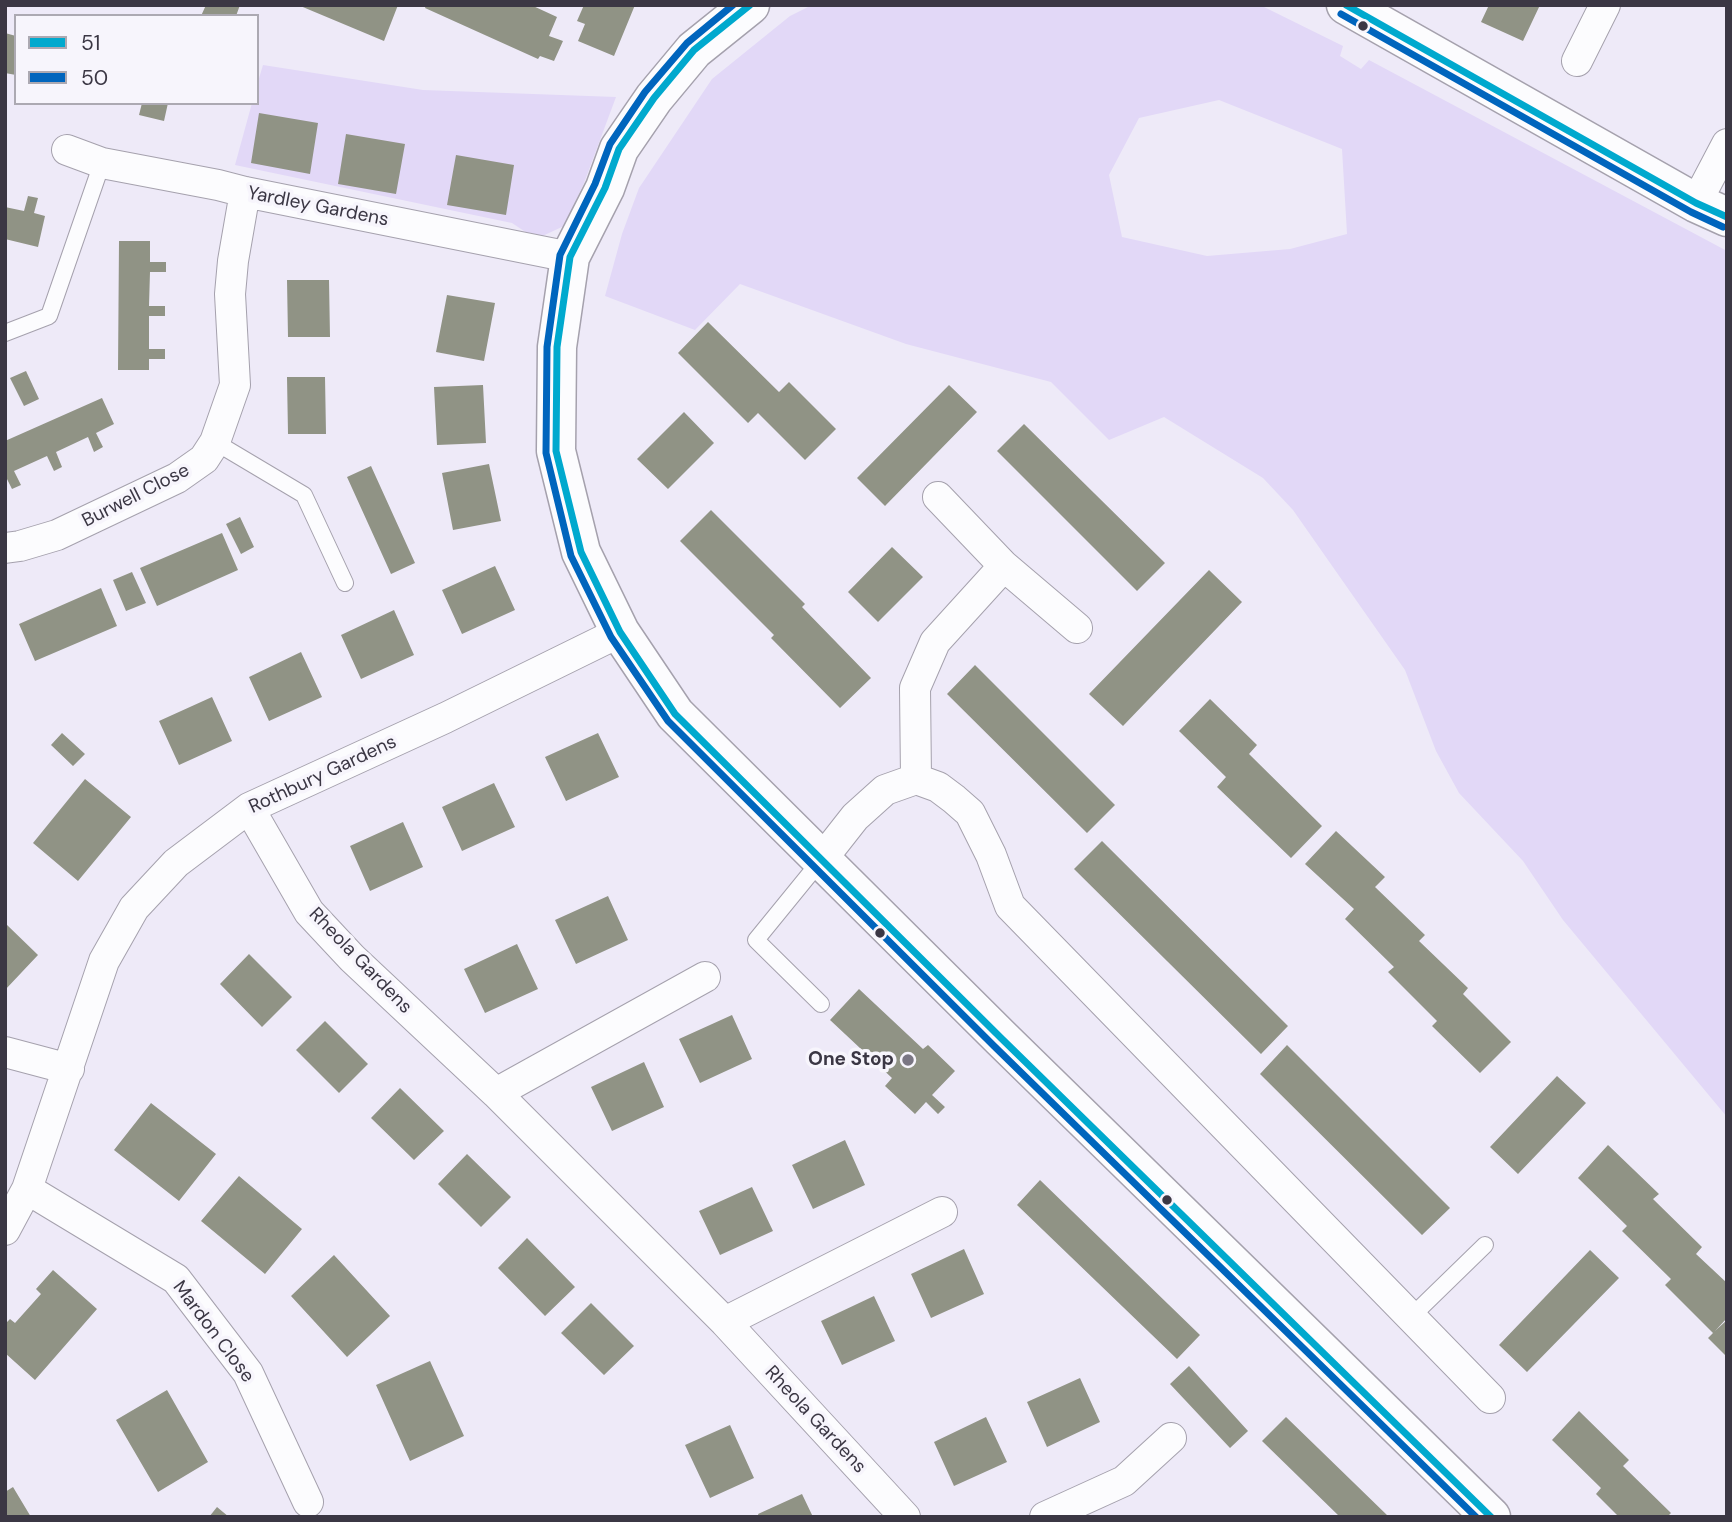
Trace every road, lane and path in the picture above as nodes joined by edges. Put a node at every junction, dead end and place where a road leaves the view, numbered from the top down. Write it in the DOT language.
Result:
graph roads {
  1 [pos="750,5"];
  2 [pos="1346,5"];
  3 [pos="1605,5"];
  4 [pos="1577,61"];
  5 [pos="1727,144"];
  6 [pos="67,150"];
  7 [pos="102,163"];
  8 [pos="245,192"];
  9 [pos="1712,210"];
  10 [pos="570,257"];
  11 [pos="5,333"];
  12 [pos="215,442"];
  13 [pos="938,497"];
  14 [pos="5,548"];
  15 [pos="1004,566"];
  16 [pos="345,583"];
  17 [pos="1077,628"];
  18 [pos="620,632"];
  19 [pos="916,779"];
  20 [pos="249,808"];
  21 [pos="822,859"];
  22 [pos="705,977"];
  23 [pos="821,1004"];
  24 [pos="5,1052"];
  25 [pos="69,1069"];
  26 [pos="496,1093"];
  27 [pos="27,1189"];
  28 [pos="942,1212"];
  29 [pos="5,1230"];
  30 [pos="1485,1245"];
  31 [pos="1411,1317"];
  32 [pos="724,1322"];
  33 [pos="1490,1398"];
  34 [pos="1171,1438"];
  35 [pos="308,1502"];
  36 [pos="905,1517"];
  37 [pos="1045,1517"];
  38 [pos="1490,1517"];
  1 -- 10 [label="street"];
  2 -- 9 [label="street"];
  3 -- 4 [label="street"];
  5 -- 9 [label="street"];
  6 -- 7 [label="street, Yardley Gardens"];
  7 -- 8 [label="street, Yardley Gardens"];
  7 -- 11 [label="lane"];
  8 -- 10 [label="street, Yardley Gardens"];
  8 -- 12 [label="street, Burwell Close"];
  10 -- 18 [label="street"];
  12 -- 14 [label="street, Burwell Close"];
  12 -- 16 [label="lane"];
  13 -- 15 [label="street"];
  15 -- 17 [label="street"];
  15 -- 19 [label="street"];
  18 -- 20 [label="street, Rothbury Gardens"];
  18 -- 21 [label="street"];
  19 -- 21 [label="street"];
  19 -- 31 [label="street"];
  20 -- 25 [label="street, Rothbury Gardens"];
  20 -- 26 [label="street, Rheola Gardens"];
  21 -- 23 [label="lane"];
  21 -- 38 [label="street"];
  22 -- 26 [label="street"];
  24 -- 25 [label="street"];
  25 -- 27 [label="street, Rothbury Gardens"];
  26 -- 32 [label="street, Rheola Gardens"];
  27 -- 29 [label="street, Rothbury Gardens"];
  27 -- 35 [label="street, Mardon Close"];
  28 -- 32 [label="street"];
  30 -- 31 [label="lane"];
  31 -- 33 [label="street"];
  32 -- 36 [label="street, Rheola Gardens"];
  34 -- 37 [label="street"];
}
